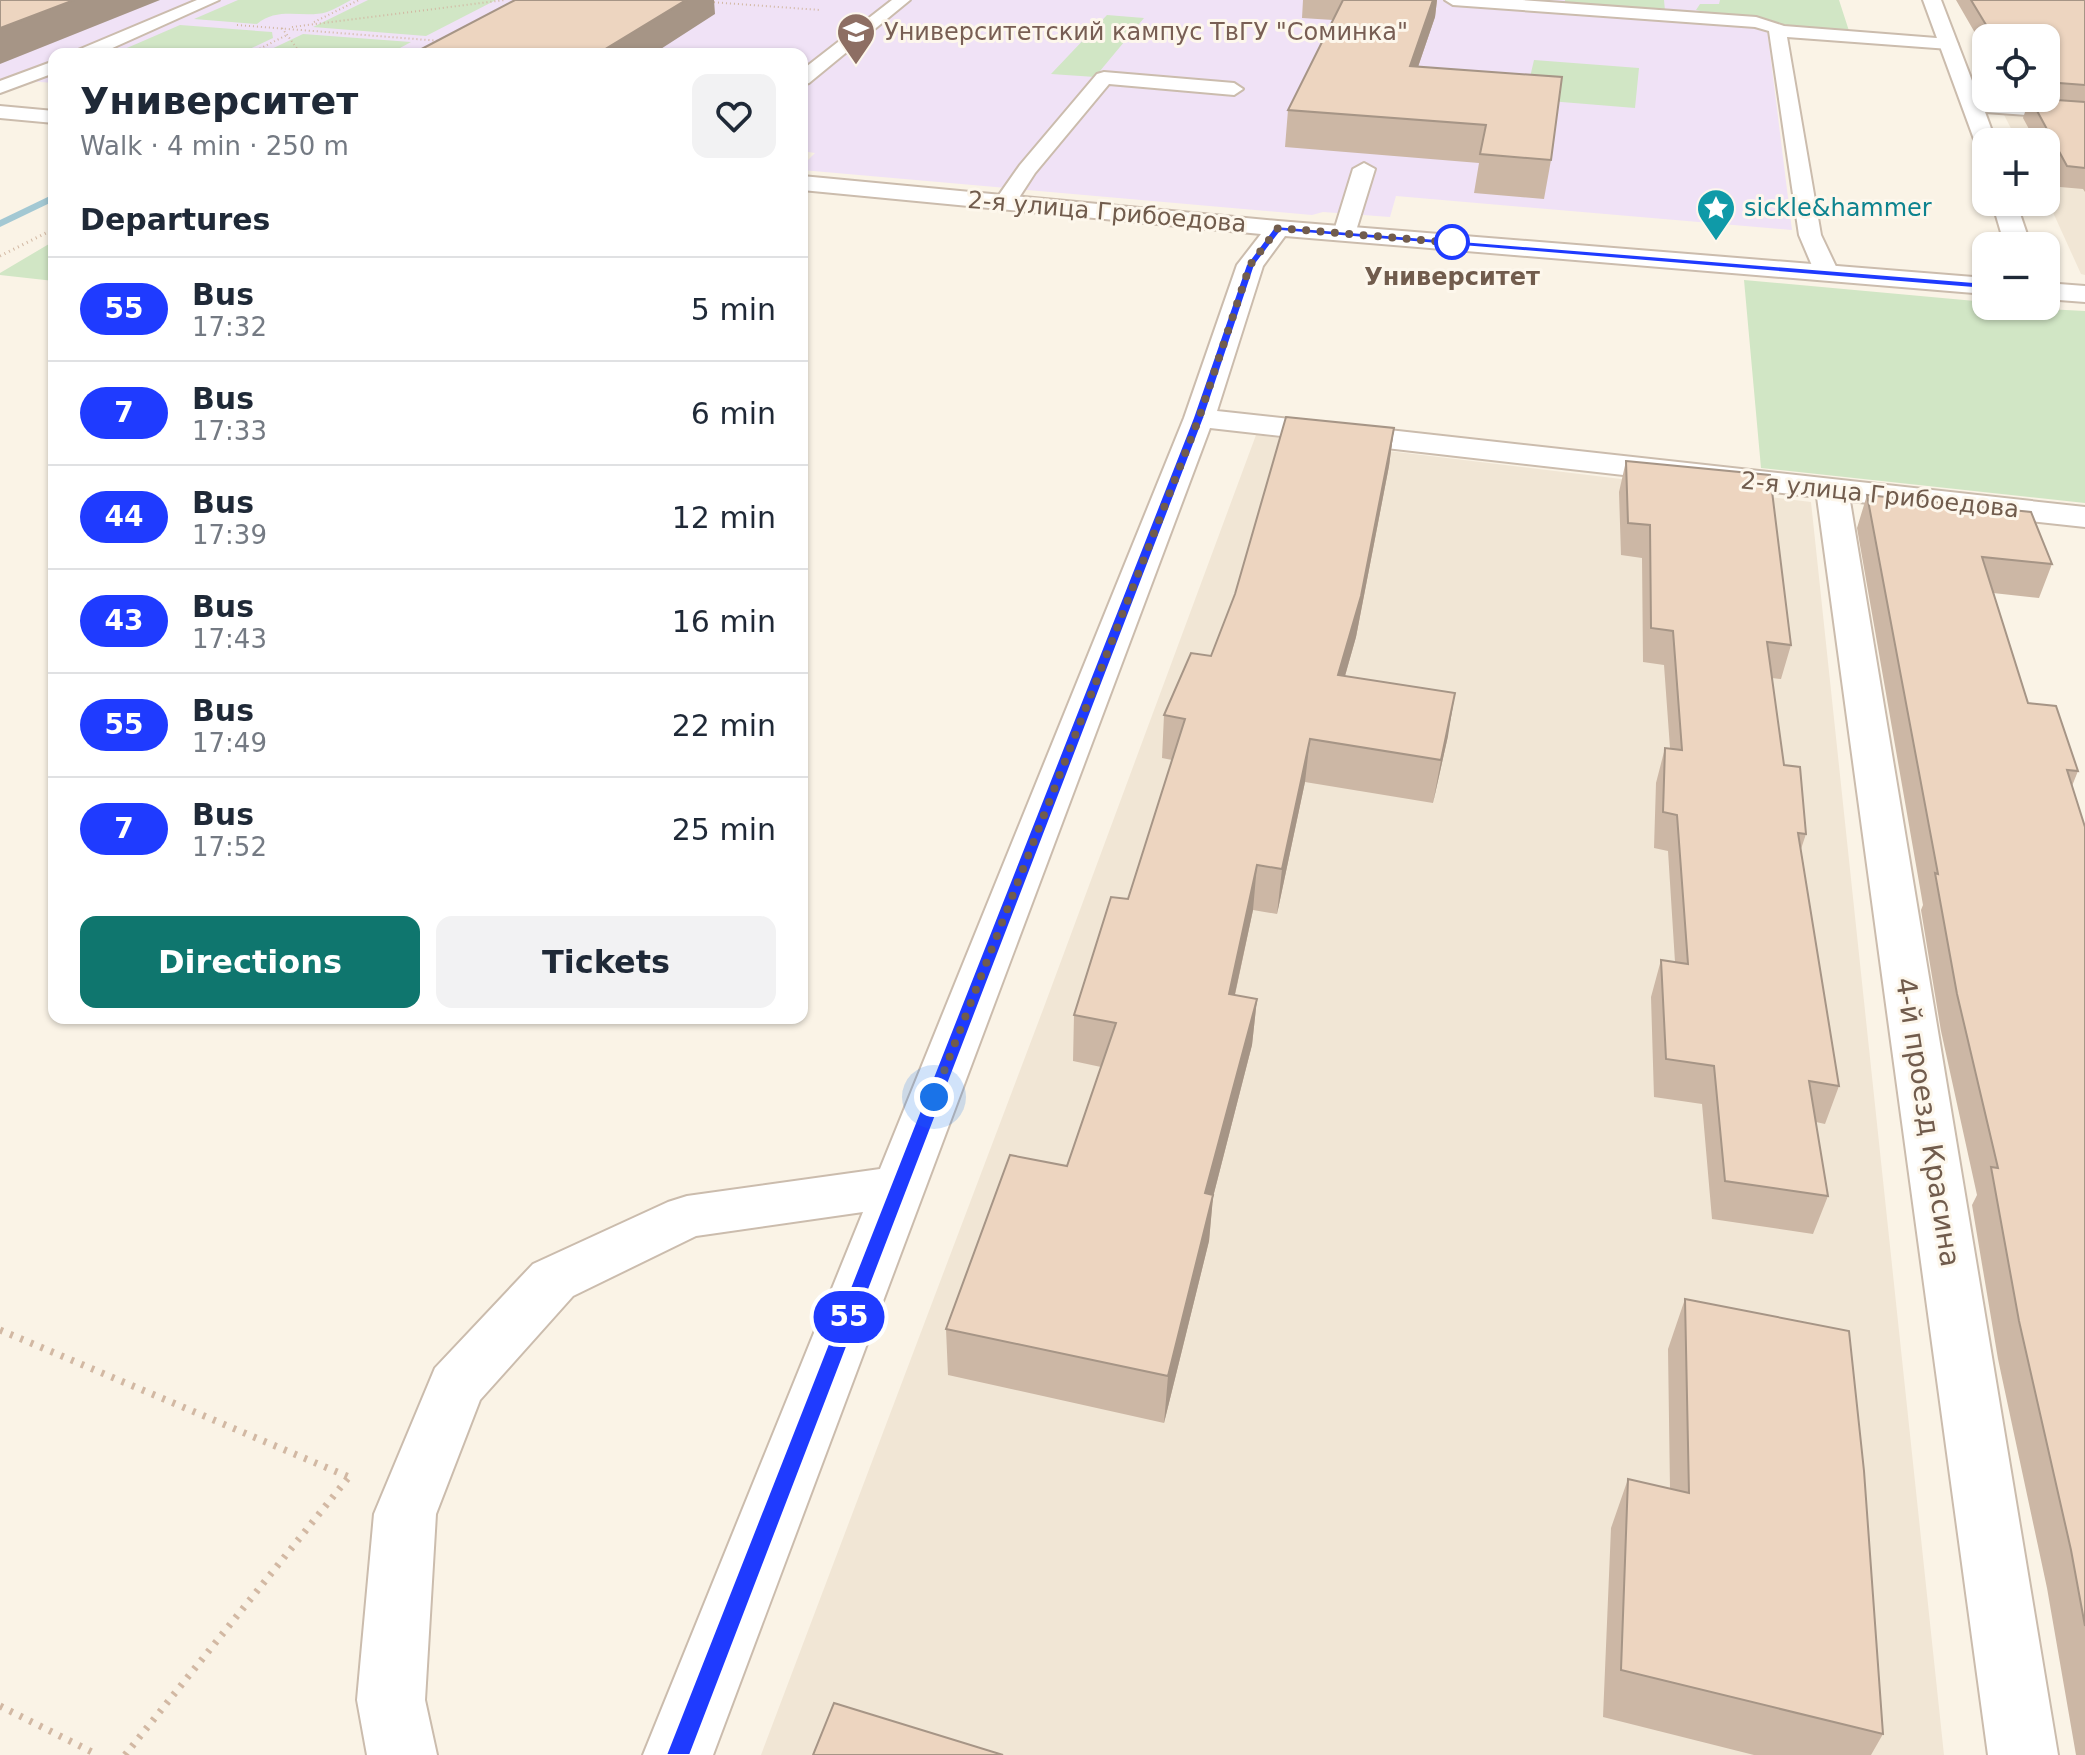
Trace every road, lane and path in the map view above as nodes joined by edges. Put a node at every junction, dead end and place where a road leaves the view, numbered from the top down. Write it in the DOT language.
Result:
graph roads {
  1 [pos="211,0"];
  2 [pos="359,0"];
  3 [pos="505,0"];
  4 [pos="902,0"];
  5 [pos="1453,0"];
  6 [pos="1932,0"];
  7 [pos="703,1"];
  8 [pos="1541,3"];
  9 [pos="1688,8"];
  10 [pos="884,15"];
  11 [pos="164,20"];
  12 [pos="309,25"];
  13 [pos="281,29"];
  14 [pos="298,30"];
  15 [pos="1778,31"];
  16 [pos="286,36"];
  17 [pos="441,41"];
  18 [pos="1949,44"];
  19 [pos="98,48"];
  20 [pos="261,48"];
  21 [pos="296,48"];
  22 [pos="48,69"];
  23 [pos="808,74"];
  24 [pos="0,76"];
  25 [pos="24,78"];
  26 [pos="0,87"];
  27 [pos="1234,89"];
  28 [pos="1972,102"];
  29 [pos="2060,111"];
  30 [pos="0,112"];
  31 [pos="2085,113"];
  32 [pos="48,116"];
  33 [pos="1364,169"];
  34 [pos="808,184"];
  35 [pos="1005,202"];
  36 [pos="1278,228"];
  37 [pos="48,232"];
  38 [pos="1344,234"];
  39 [pos="0,256"];
  40 [pos="1828,275"];
  41 [pos="1972,285"];
  42 [pos="2060,292"];
  43 [pos="2085,294"];
  44 [pos="1199,418"];
  45 [pos="1832,489"];
  46 [pos="2085,517"];
  47 [pos="900,1186"];
  48 [pos="0,1330"];
  49 [pos="358,1465"];
  50 [pos="349,1477"];
  51 [pos="0,1706"];
  52 [pos="98,1755"];
  53 [pos="125,1755"];
  54 [pos="402,1755"];
  55 [pos="678,1755"];
  56 [pos="2023,1755"];
  1 -- 11 [label="lane"];
  2 -- 12 [label="path"];
  3 -- 12 [label="path"];
  4 -- 10 [label="lane"];
  5 -- 8 [label="lane"];
  6 -- 18 [label="street"];
  7 -- 10 [label="path"];
  8 -- 9 [label="lane"];
  9 -- 15 [label="lane"];
  10 -- 23 [label="lane"];
  11 -- 13 [label="path"];
  11 -- 19 [label="lane"];
  12 -- 13 [label="path"];
  12 -- 14 [label="path"];
  13 -- 14 [label="path"];
  13 -- 16 [label="path"];
  14 -- 16 [label="path"];
  14 -- 17 [label="path"];
  15 -- 18 [label="lane"];
  15 -- 40 [label="lane"];
  16 -- 20 [label="path"];
  16 -- 21 [label="path"];
  18 -- 28 [label="street"];
  22 -- 25 [label="lane"];
  24 -- 25 [label="lane"];
  25 -- 26 [label="lane"];
  27 -- 35 [label="lane"];
  29 -- 31 [label="street"];
  30 -- 32 [label="street"];
  33 -- 38 [label="lane"];
  34 -- 35 [label="street, 2-я улица Грибоедова"];
  35 -- 36 [label="street, 2-я улица Грибоедова"];
  36 -- 38 [label="street, 2-я улица Грибоедова"];
  36 -- 44 [label="street"];
  37 -- 39 [label="path"];
  38 -- 40 [label="street, 2-я улица Грибоедова"];
  40 -- 41 [label="street, 2-я улица Грибоедова"];
  42 -- 43 [label="street"];
  44 -- 45 [label="street, 2-я улица Грибоедова"];
  44 -- 47 [label="street"];
  45 -- 46 [label="street, 2-я улица Грибоедова"];
  45 -- 56 [label="street, 4-й проезд Красина"];
  47 -- 54 [label="street"];
  47 -- 55 [label="street"];
  48 -- 50 [label="path"];
  49 -- 50 [label="path"];
  50 -- 53 [label="path"];
  51 -- 52 [label="path"];
}
